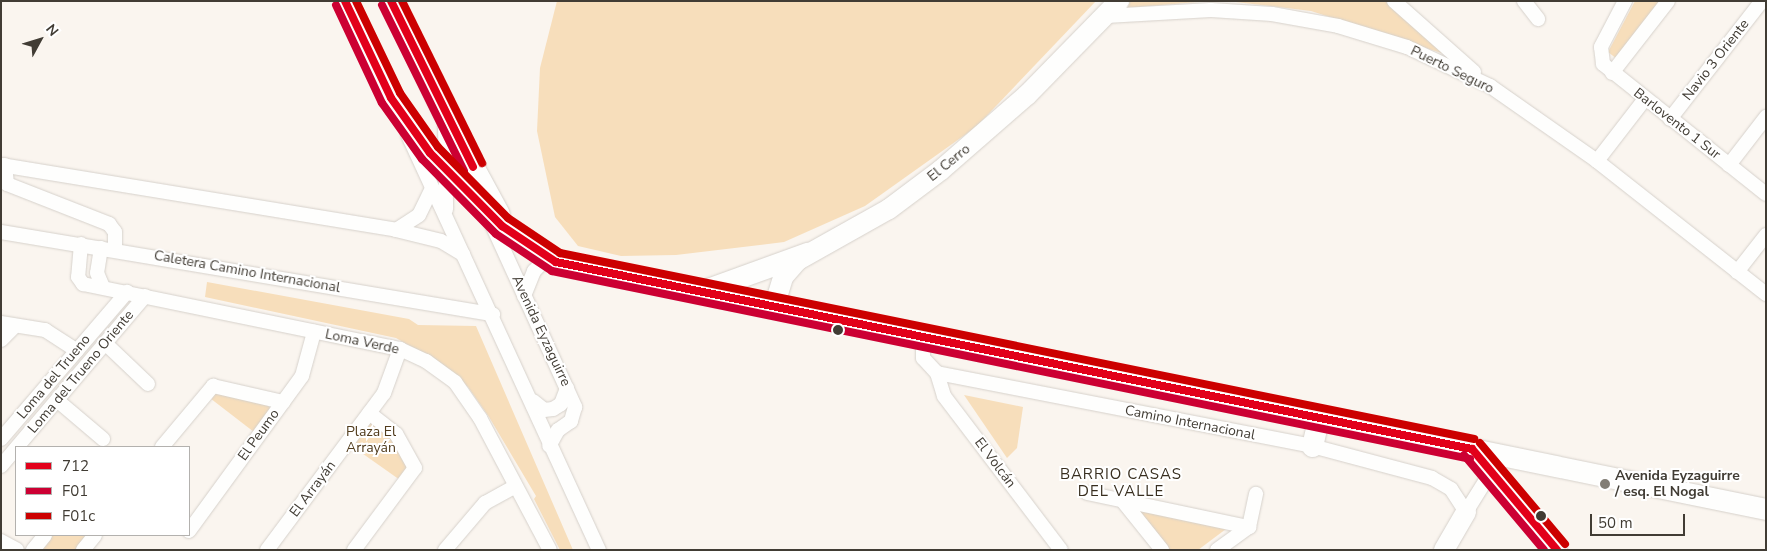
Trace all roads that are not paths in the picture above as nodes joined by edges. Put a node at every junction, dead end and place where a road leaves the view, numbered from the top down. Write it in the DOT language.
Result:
graph roads {
  1 [pos="345,1"];
  2 [pos="391,1"];
  3 [pos="1120,1"];
  4 [pos="1394,1"];
  5 [pos="1524,1"];
  6 [pos="1625,1"];
  7 [pos="1668,1"];
  8 [pos="1762,1"];
  9 [pos="1106,16"];
  10 [pos="1538,19"];
  11 [pos="1612,73"];
  12 [pos="1490,86"];
  13 [pos="391,98"];
  14 [pos="1644,99"];
  15 [pos="442,108"];
  16 [pos="1766,117"];
  17 [pos="1670,120"];
  18 [pos="1596,161"];
  19 [pos="3,165"];
  20 [pos="1728,165"];
  21 [pos="445,170"];
  22 [pos="432,188"];
  23 [pos="1766,194"];
  24 [pos="486,211"];
  25 [pos="446,220"];
  26 [pos="396,230"];
  27 [pos="1,232"];
  28 [pos="1766,235"];
  29 [pos="519,240"];
  30 [pos="81,244"];
  31 [pos="101,248"];
  32 [pos="115,250"];
  33 [pos="807,253"];
  34 [pos="463,254"];
  35 [pos="552,260"];
  36 [pos="1737,272"];
  37 [pos="102,285"];
  38 [pos="127,292"];
  39 [pos="693,293"];
  40 [pos="1766,294"];
  41 [pos="145,296"];
  42 [pos="524,296"];
  43 [pos="774,307"];
  44 [pos="493,314"];
  45 [pos="1,323"];
  46 [pos="15,326"];
  47 [pos="314,332"];
  48 [pos="1,340"];
  49 [pos="924,340"];
  50 [pos="106,344"];
  51 [pos="400,349"];
  52 [pos="76,351"];
  53 [pos="60,370"];
  54 [pos="937,373"];
  55 [pos="75,381"];
  56 [pos="148,384"];
  57 [pos="567,388"];
  58 [pos="58,401"];
  59 [pos="283,402"];
  60 [pos="533,402"];
  61 [pos="369,413"];
  62 [pos="1318,419"];
  63 [pos="1,439"];
  64 [pos="103,439"];
  65 [pos="19,446"];
  66 [pos="163,446"];
  67 [pos="549,446"];
  68 [pos="1312,446"];
  69 [pos="1472,449"];
  70 [pos="15,450"];
  71 [pos="1,466"];
  72 [pos="1491,472"];
  73 [pos="516,486"];
  74 [pos="1087,493"];
  75 [pos="1256,494"];
  76 [pos="1122,500"];
  77 [pos="1766,509"];
  78 [pos="1466,512"];
  79 [pos="1249,528"];
  80 [pos="190,530"];
  81 [pos="44,536"];
  82 [pos="94,536"];
  83 [pos="1,541"];
  84 [pos="453,546"];
  85 [pos="17,550"];
  86 [pos="33,550"];
  87 [pos="83,550"];
  88 [pos="267,550"];
  89 [pos="354,550"];
  90 [pos="550,550"];
  91 [pos="599,550"];
  92 [pos="1061,550"];
  93 [pos="1162,550"];
  94 [pos="1217,550"];
  95 [pos="1444,550"];
  96 [pos="1557,550"];
  1 -- 13 [label="main road, Avenida Eyzaguirre"];
  2 -- 15 [label="main road, Avenida Eyzaguirre"];
  3 -- 9 [label="street, El Cerro"];
  4 -- 12 [label="street"];
  5 -- 10 [label="street"];
  6 -- 11 [label="street, Barlovento 1 Sur"];
  7 -- 11 [label="street"];
  8 -- 17 [label="street, Navio 3 Oriente"];
  9 -- 12 [label="street, Puerto Seguro"];
  9 -- 33 [label="street, El Cerro"];
  11 -- 14 [label="street, Barlovento 1 Sur"];
  12 -- 18 [label="street, Puerto Seguro"];
  13 -- 21 [label="main road, Avenida Eyzaguirre"];
  13 -- 22 [label="street, Avenida Eyzaguirre"];
  14 -- 17 [label="street, Barlovento 1 Sur"];
  14 -- 18 [label="street"];
  15 -- 21 [label="street, Avenida Eyzaguirre"];
  15 -- 29 [label="main road, Avenida Eyzaguirre"];
  16 -- 20 [label="street"];
  17 -- 20 [label="street, Barlovento 1 Sur"];
  18 -- 36 [label="street, Puerto Seguro"];
  19 -- 26 [label="street"];
  19 -- 32 [label="street"];
  20 -- 23 [label="street, Barlovento 1 Sur"];
  21 -- 24 [label="main road, Avenida Eyzaguirre"];
  21 -- 25 [label="street, Avenida Eyzaguirre"];
  22 -- 25 [label="street, Avenida Eyzaguirre"];
  22 -- 26 [label="street"];
  24 -- 29 [label="main road, Avenida Eyzaguirre"];
  24 -- 42 [label="street, Avenida Eyzaguirre"];
  25 -- 34 [label="street, Avenida Eyzaguirre"];
  26 -- 34 [label="street"];
  27 -- 30 [label="street, Caletera Camino Internacional"];
  28 -- 36 [label="street"];
  29 -- 35 [label="main road, Avenida Eyzaguirre"];
  30 -- 31 [label="street, Caletera Camino Internacional"];
  30 -- 37 [label="street, Loma Verde"];
  31 -- 32 [label="street, Caletera Camino Internacional"];
  31 -- 37 [label="street"];
  32 -- 44 [label="street, Caletera Camino Internacional"];
  33 -- 39 [label="main road"];
  33 -- 43 [label="street, El Cerro"];
  34 -- 44 [label="street, Avenida Eyzaguirre"];
  35 -- 39 [label="main road, Avenida Eyzaguirre"];
  35 -- 42 [label="street"];
  36 -- 40 [label="street, Puerto Seguro"];
  37 -- 38 [label="street, Loma Verde"];
  38 -- 41 [label="street, Loma Verde"];
  38 -- 52 [label="street, Loma del Trueno"];
  39 -- 43 [label="main road, Avenida Eyzaguirre"];
  41 -- 47 [label="street, Loma Verde"];
  41 -- 50 [label="street, Loma del Trueno Oriente"];
  42 -- 57 [label="street, Avenida Eyzaguirre"];
  43 -- 49 [label="main road, Avenida Eyzaguirre"];
  44 -- 60 [label="street, Avenida Eyzaguirre"];
  45 -- 46 [label="street"];
  46 -- 48 [label="street"];
  46 -- 52 [label="street"];
  47 -- 51 [label="street, Loma Verde"];
  47 -- 59 [label="street, El Peumo"];
  49 -- 54 [label="street"];
  49 -- 62 [label="main road, Avenida Eyzaguirre"];
  50 -- 55 [label="street, Loma del Trueno Oriente"];
  50 -- 56 [label="street"];
  51 -- 61 [label="street, El Arrayán"];
  51 -- 73 [label="street, Loma Verde"];
  52 -- 53 [label="street, Loma del Trueno"];
  53 -- 55 [label="street"];
  53 -- 63 [label="street, Loma del Trueno"];
  54 -- 68 [label="street, Camino Internacional"];
  54 -- 92 [label="street, El Volcán"];
  55 -- 58 [label="street, Loma del Trueno Oriente"];
  57 -- 60 [label="street"];
  57 -- 67 [label="street, Avenida Eyzaguirre"];
  58 -- 64 [label="street"];
  58 -- 65 [label="street, Loma del Trueno Oriente"];
  59 -- 66 [label="street"];
  59 -- 80 [label="street, El Peumo"];
  60 -- 67 [label="street, Avenida Eyzaguirre"];
  61 -- 88 [label="street, El Arrayán"];
  61 -- 89 [label="street"];
  62 -- 68 [label="main road"];
  62 -- 69 [label="main road, Avenida Eyzaguirre"];
  67 -- 91 [label="street, Avenida Eyzaguirre"];
  68 -- 78 [label="street, Camino Internacional"];
  69 -- 72 [label="street"];
  69 -- 77 [label="main road, Avenida Eyzaguirre"];
  70 -- 71 [label="street, Loma del Trueno Oriente"];
  72 -- 78 [label="street"];
  72 -- 96 [label="street"];
  73 -- 84 [label="street"];
  73 -- 90 [label="street, Loma Verde"];
  74 -- 76 [label="street"];
  75 -- 79 [label="street"];
  76 -- 79 [label="street"];
  76 -- 93 [label="street"];
  78 -- 95 [label="street"];
  79 -- 94 [label="street"];
  81 -- 86 [label="street"];
  82 -- 87 [label="street"];
  83 -- 85 [label="street"];
}
